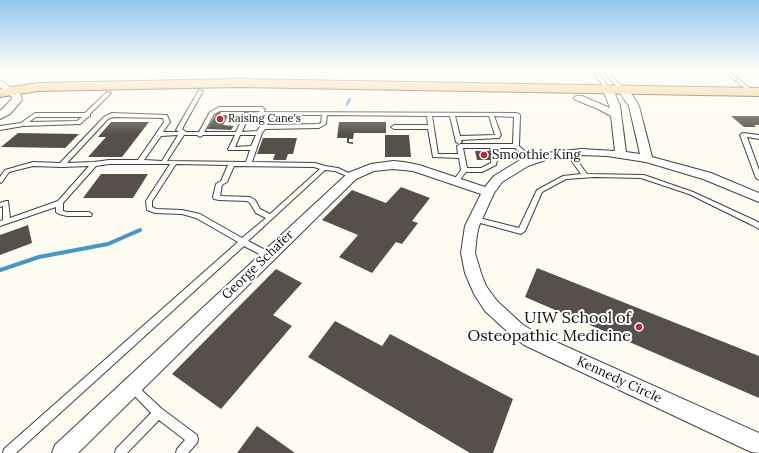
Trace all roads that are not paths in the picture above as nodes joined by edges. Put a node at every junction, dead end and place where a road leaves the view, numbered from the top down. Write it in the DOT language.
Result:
graph roads {
  1 [pos="6,93"];
  2 [pos="8,93"];
  3 [pos="103,93"];
  4 [pos="109,93"];
  5 [pos="200,93"];
  6 [pos="449,93"];
  7 [pos="593,93"];
  8 [pos="618,94"];
  9 [pos="757,95"];
  10 [pos="579,98"];
  11 [pos="272,113"];
  12 [pos="263,114"];
  13 [pos="325,114"];
  14 [pos="429,114"];
  15 [pos="452,114"];
  16 [pos="88,115"];
  17 [pos="491,115"];
  18 [pos="616,115"];
  19 [pos="0,116"];
  20 [pos="23,124"];
  21 [pos="264,127"];
  22 [pos="394,127"];
  23 [pos="0,128"];
  24 [pos="431,128"];
  25 [pos="238,133"];
  26 [pos="259,133"];
  27 [pos="159,134"];
  28 [pos="182,134"];
  29 [pos="200,135"];
  30 [pos="759,137"];
  31 [pos="458,138"];
  32 [pos="460,146"];
  33 [pos="492,146"];
  34 [pos="516,146"];
  35 [pos="253,148"];
  36 [pos="569,153"];
  37 [pos="621,155"];
  38 [pos="462,156"];
  39 [pos="646,159"];
  40 [pos="532,160"];
  41 [pos="140,162"];
  42 [pos="163,163"];
  43 [pos="174,163"];
  44 [pos="232,163"];
  45 [pos="94,164"];
  46 [pos="248,164"];
  47 [pos="62,165"];
  48 [pos="324,168"];
  49 [pos="585,175"];
  50 [pos="352,176"];
  51 [pos="460,176"];
  52 [pos="759,178"];
  53 [pos="0,181"];
  54 [pos="488,192"];
  55 [pos="759,198"];
  56 [pos="60,203"];
  57 [pos="0,205"];
  58 [pos="89,214"];
  59 [pos="271,217"];
  60 [pos="475,219"];
  61 [pos="7,222"];
  62 [pos="0,224"];
  63 [pos="759,227"];
  64 [pos="243,242"];
  65 [pos="268,255"];
  66 [pos="132,387"];
  67 [pos="158,413"];
  68 [pos="759,444"];
  69 [pos="8,453"];
  70 [pos="63,453"];
  71 [pos="120,453"];
  72 [pos="181,453"];
  1 -- 19 [label="street"];
  2 -- 3 [label="main road"];
  4 -- 16 [label="lane"];
  5 -- 28 [label="lane"];
  6 -- 10 [label="main road"];
  7 -- 8 [label="main road"];
  8 -- 9 [label="main road"];
  8 -- 10 [label="main road"];
  8 -- 18 [label="street"];
  8 -- 39 [label="street"];
  10 -- 18 [label="street"];
  11 -- 12 [label="lane"];
  11 -- 13 [label="lane"];
  11 -- 21 [label="lane"];
  12 -- 25 [label="lane"];
  12 -- 29 [label="lane"];
  13 -- 14 [label="lane"];
  13 -- 21 [label="lane"];
  14 -- 15 [label="lane"];
  14 -- 24 [label="lane"];
  15 -- 17 [label="lane"];
  15 -- 31 [label="lane"];
  16 -- 20 [label="lane"];
  16 -- 20 [label="lane"];
  17 -- 31 [label="lane"];
  17 -- 34 [label="lane"];
  18 -- 37 [label="street"];
  20 -- 23 [label="lane"];
  21 -- 26 [label="lane"];
  22 -- 24 [label="lane"];
  24 -- 38 [label="lane"];
  25 -- 26 [label="lane"];
  25 -- 29 [label="lane"];
  25 -- 35 [label="lane"];
  26 -- 35 [label="lane"];
  27 -- 28 [label="lane"];
  27 -- 41 [label="lane"];
  27 -- 47 [label="lane"];
  28 -- 29 [label="lane"];
  28 -- 42 [label="lane"];
  30 -- 52 [label="lane"];
  31 -- 32 [label="lane"];
  32 -- 33 [label="lane"];
  32 -- 38 [label="lane"];
  33 -- 34 [label="lane"];
  33 -- 51 [label="lane"];
  34 -- 40 [label="lane"];
  35 -- 46 [label="lane"];
  36 -- 37 [label="street, Kennedy Circle"];
  36 -- 40 [label="street, Kennedy Circle"];
  36 -- 49 [label="lane"];
  37 -- 39 [label="street, Kennedy Circle"];
  38 -- 51 [label="lane"];
  39 -- 55 [label="street, Kennedy Circle"];
  40 -- 54 [label="street, Kennedy Circle"];
  41 -- 42 [label="lane"];
  41 -- 45 [label="lane"];
  42 -- 43 [label="lane"];
  43 -- 44 [label="lane"];
  43 -- 64 [label="lane"];
  44 -- 46 [label="lane"];
  44 -- 59 [label="lane"];
  45 -- 47 [label="lane"];
  45 -- 56 [label="lane"];
  46 -- 48 [label="lane"];
  47 -- 53 [label="lane"];
  48 -- 50 [label="lane"];
  48 -- 59 [label="lane"];
  49 -- 60 [label="lane"];
  49 -- 63 [label="lane"];
  50 -- 51 [label="street, George Schafer"];
  50 -- 65 [label="street, George Schafer"];
  51 -- 54 [label="street, George Schafer"];
  54 -- 60 [label="street, Kennedy Circle"];
  56 -- 58 [label="lane"];
  56 -- 61 [label="lane"];
  57 -- 61 [label="lane"];
  59 -- 64 [label="lane"];
  60 -- 68 [label="street, Kennedy Circle"];
  61 -- 62 [label="lane"];
  64 -- 65 [label="lane"];
  64 -- 69 [label="lane"];
  65 -- 66 [label="street, George Schafer"];
  66 -- 67 [label="lane"];
  66 -- 70 [label="street, George Schafer"];
  67 -- 71 [label="lane"];
  67 -- 72 [label="lane"];
}
